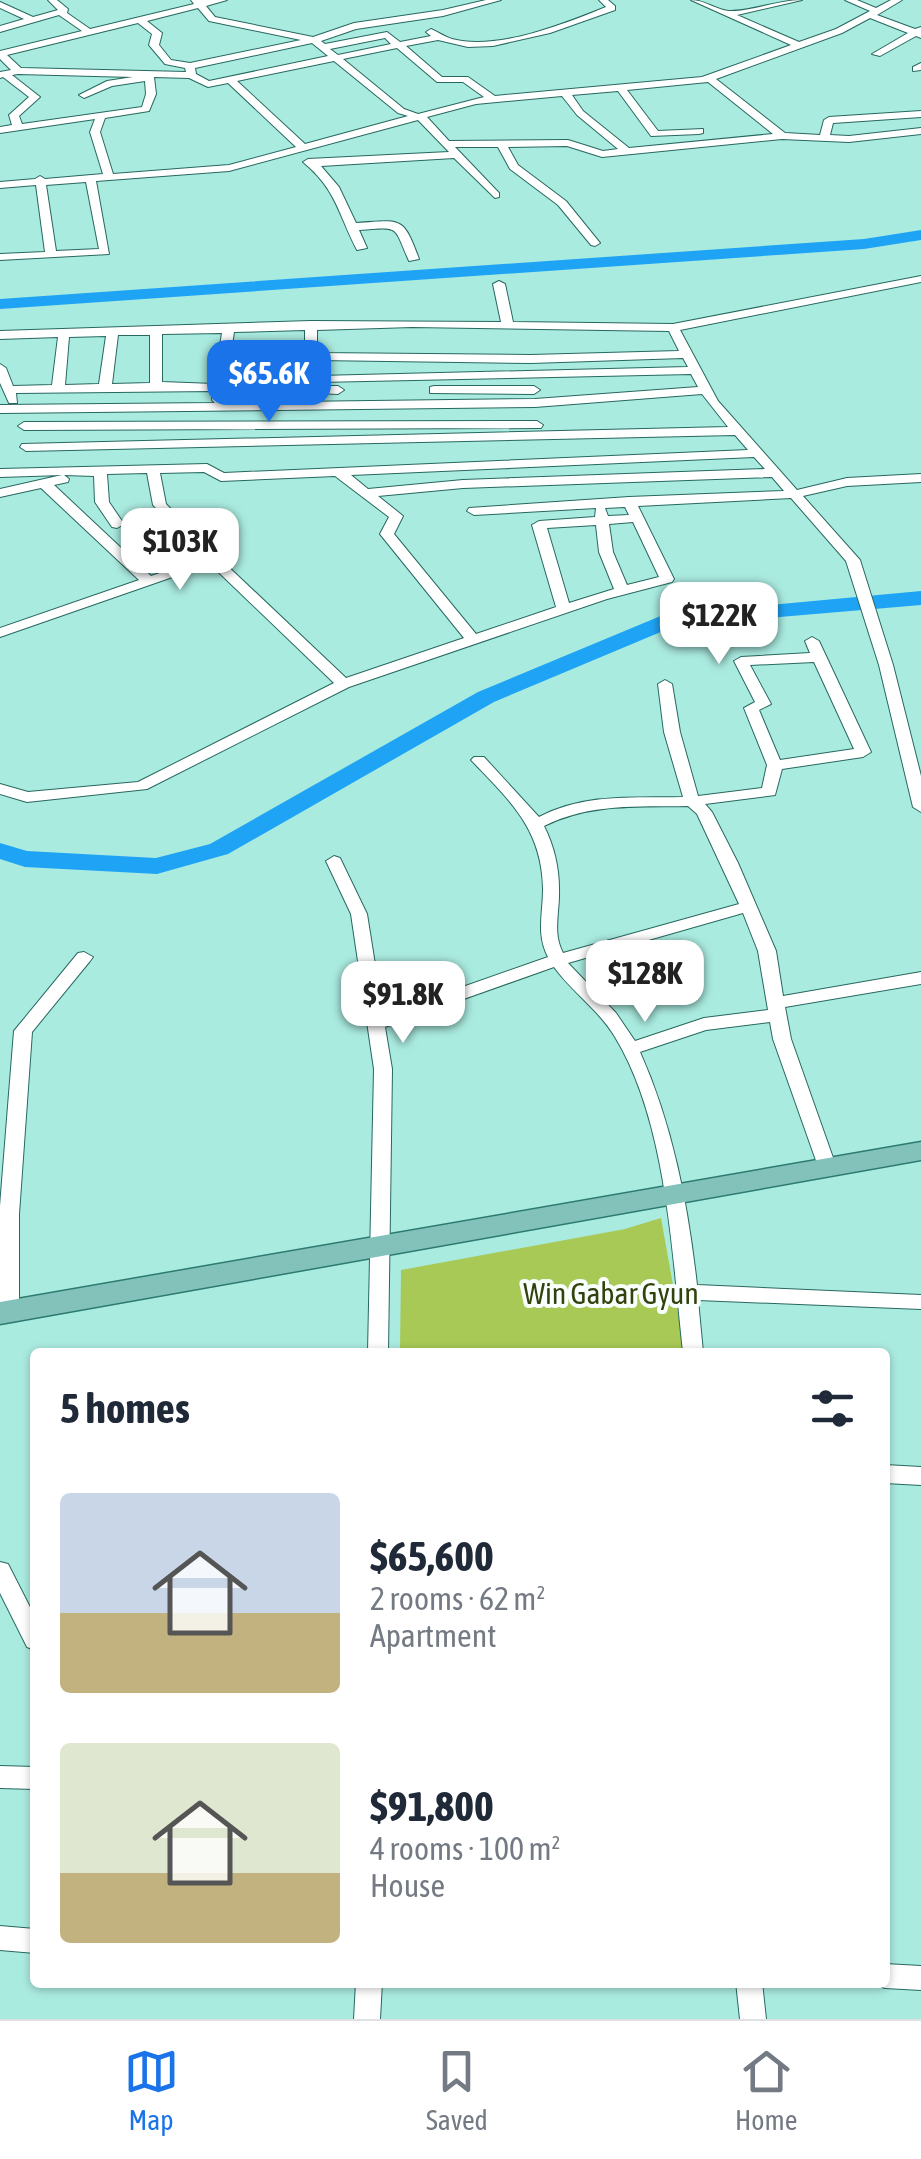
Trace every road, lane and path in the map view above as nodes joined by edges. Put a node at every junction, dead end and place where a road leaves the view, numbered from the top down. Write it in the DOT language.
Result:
graph roads {
  1 [pos="52,0"];
  2 [pos="223,0"];
  3 [pos="496,0"];
  4 [pos="603,0"];
  5 [pos="798,0"];
  6 [pos="848,0"];
  7 [pos="898,0"];
  8 [pos="702,1"];
  9 [pos="199,2"];
  10 [pos="0,5"];
  11 [pos="60,12"];
  12 [pos="872,13"];
  13 [pos="728,14"];
  14 [pos="30,20"];
  15 [pos="139,20"];
  16 [pos="2,27"];
  17 [pos="90,32"];
  18 [pos="919,33"];
  19 [pos="314,40"];
  20 [pos="402,44"];
  21 [pos="798,44"];
  22 [pos="325,47"];
  23 [pos="0,54"];
  24 [pos="877,54"];
  25 [pos="341,59"];
  26 [pos="18,71"];
  27 [pos="191,71"];
  28 [pos="2,75"];
  29 [pos="149,77"];
  30 [pos="708,78"];
  31 [pos="230,79"];
  32 [pos="620,88"];
  33 [pos="564,92"];
  34 [pos="84,95"];
  35 [pos="492,99"];
  36 [pos="921,114"];
  37 [pos="101,116"];
  38 [pos="422,118"];
  39 [pos="18,127"];
  40 [pos="0,130"];
  41 [pos="921,130"];
  42 [pos="699,131"];
  43 [pos="824,134"];
  44 [pos="782,136"];
  45 [pos="500,142"];
  46 [pos="445,144"];
  47 [pos="304,149"];
  48 [pos="626,151"];
  49 [pos="279,155"];
  50 [pos="454,155"];
  51 [pos="314,163"];
  52 [pos="90,178"];
  53 [pos="109,178"];
  54 [pos="40,180"];
  55 [pos="0,186"];
  56 [pos="495,195"];
  57 [pos="351,227"];
  58 [pos="595,243"];
  59 [pos="362,248"];
  60 [pos="51,255"];
  61 [pos="0,257"];
  62 [pos="412,259"];
  63 [pos="921,279"];
  64 [pos="499,284"];
  65 [pos="311,325"];
  66 [pos="508,325"];
  67 [pos="528,326"];
  68 [pos="229,327"];
  69 [pos="673,328"];
  70 [pos="156,329"];
  71 [pos="113,331"];
  72 [pos="64,333"];
  73 [pos="0,335"];
  74 [pos="687,354"];
  75 [pos="224,356"];
  76 [pos="311,358"];
  77 [pos="531,359"];
  78 [pos="0,368"];
  79 [pos="696,370"];
  80 [pos="155,381"];
  81 [pos="104,388"];
  82 [pos="310,388"];
  83 [pos="58,389"];
  84 [pos="534,389"];
  85 [pos="9,390"];
  86 [pos="706,390"];
  87 [pos="219,392"];
  88 [pos="16,408"];
  89 [pos="0,409"];
  90 [pos="214,425"];
  91 [pos="24,426"];
  92 [pos="312,426"];
  93 [pos="538,431"];
  94 [pos="738,432"];
  95 [pos="576,436"];
  96 [pos="312,441"];
  97 [pos="211,442"];
  98 [pos="26,447"];
  99 [pos="758,453"];
  100 [pos="590,460"];
  101 [pos="207,468"];
  102 [pos="153,469"];
  103 [pos="100,470"];
  104 [pos="31,471"];
  105 [pos="312,472"];
  106 [pos="337,472"];
  107 [pos="0,473"];
  108 [pos="776,473"];
  109 [pos="921,478"];
  110 [pos="596,480"];
  111 [pos="44,483"];
  112 [pos="0,493"];
  113 [pos="363,493"];
  114 [pos="795,494"];
  115 [pos="628,501"];
  116 [pos="599,504"];
  117 [pos="474,511"];
  118 [pos="638,518"];
  119 [pos="603,520"];
  120 [pos="117,524"];
  121 [pos="212,559"];
  122 [pos="148,582"];
  123 [pos="622,591"];
  124 [pos="564,610"];
  125 [pos="0,633"];
  126 [pos="473,640"];
  127 [pos="344,684"];
  128 [pos="665,684"];
  129 [pos="478,760"];
  130 [pos="775,766"];
  131 [pos="916,770"];
  132 [pos="0,789"];
  133 [pos="692,801"];
  134 [pos="921,807"];
  135 [pos="540,823"];
  136 [pos="334,861"];
  137 [pos="748,906"];
  138 [pos="84,957"];
  139 [pos="559,962"];
  140 [pos="921,978"];
  141 [pos="778,1009"];
  142 [pos="376,1024"];
  143 [pos="630,1049"];
  144 [pos="921,1151"];
  145 [pos="828,1170"];
  146 [pos="675,1191"];
  147 [pos="380,1248"];
  148 [pos="688,1292"];
  149 [pos="921,1302"];
  150 [pos="5,1312"];
  151 [pos="378,1348"];
  152 [pos="694,1348"];
  153 [pos="890,1474"];
  154 [pos="921,1476"];
  155 [pos="0,1571"];
  156 [pos="30,1630"];
  157 [pos="0,1777"];
  158 [pos="30,1778"];
  159 [pos="0,1938"];
  160 [pos="30,1941"];
  161 [pos="890,1976"];
  162 [pos="921,1978"];
  163 [pos="369,1988"];
  164 [pos="750,1988"];
  165 [pos="367,2019"];
  166 [pos="753,2019"];
  1 -- 11 [label="street"];
  2 -- 9 [label="street"];
  3 -- 19 [label="street"];
  4 -- 20 [label="street"];
  5 -- 13 [label="street"];
  6 -- 12 [label="street"];
  7 -- 12 [label="street"];
  8 -- 13 [label="street"];
  9 -- 15 [label="street"];
  9 -- 19 [label="street"];
  10 -- 14 [label="street"];
  11 -- 14 [label="street"];
  11 -- 17 [label="street"];
  12 -- 18 [label="street"];
  12 -- 21 [label="street"];
  13 -- 21 [label="street"];
  14 -- 16 [label="street"];
  15 -- 17 [label="street"];
  15 -- 27 [label="street"];
  17 -- 23 [label="street"];
  18 -- 24 [label="street"];
  19 -- 22 [label="street"];
  19 -- 27 [label="street"];
  20 -- 22 [label="street"];
  20 -- 25 [label="street"];
  20 -- 35 [label="street"];
  21 -- 30 [label="street"];
  22 -- 25 [label="street"];
  23 -- 26 [label="street"];
  25 -- 31 [label="street"];
  25 -- 38 [label="street"];
  26 -- 28 [label="street"];
  26 -- 29 [label="street"];
  27 -- 29 [label="street"];
  27 -- 31 [label="street"];
  28 -- 39 [label="street"];
  29 -- 34 [label="street"];
  29 -- 37 [label="street"];
  30 -- 32 [label="street"];
  30 -- 44 [label="street"];
  31 -- 47 [label="street"];
  32 -- 33 [label="street"];
  32 -- 42 [label="street"];
  33 -- 35 [label="street"];
  33 -- 48 [label="street"];
  35 -- 38 [label="street"];
  36 -- 43 [label="street"];
  37 -- 39 [label="street"];
  37 -- 53 [label="street"];
  38 -- 46 [label="street"];
  38 -- 47 [label="street"];
  39 -- 40 [label="street"];
  41 -- 43 [label="street"];
  43 -- 44 [label="street"];
  44 -- 48 [label="street"];
  45 -- 46 [label="street"];
  45 -- 48 [label="street"];
  45 -- 58 [label="street"];
  46 -- 50 [label="street"];
  47 -- 49 [label="street"];
  49 -- 51 [label="street"];
  49 -- 53 [label="street"];
  50 -- 51 [label="street"];
  50 -- 56 [label="street"];
  51 -- 57 [label="street"];
  52 -- 53 [label="street"];
  52 -- 54 [label="street"];
  52 -- 60 [label="street"];
  54 -- 55 [label="street"];
  54 -- 60 [label="street"];
  57 -- 59 [label="street"];
  57 -- 62 [label="street"];
  60 -- 61 [label="street"];
  63 -- 69 [label="street"];
  64 -- 66 [label="street"];
  65 -- 66 [label="street"];
  65 -- 68 [label="street"];
  65 -- 76 [label="street"];
  66 -- 67 [label="street"];
  67 -- 69 [label="street"];
  67 -- 77 [label="street"];
  68 -- 70 [label="street"];
  68 -- 75 [label="street"];
  69 -- 74 [label="street"];
  70 -- 71 [label="street"];
  70 -- 80 [label="street"];
  71 -- 72 [label="street"];
  71 -- 81 [label="street"];
  72 -- 73 [label="street"];
  72 -- 83 [label="street"];
  74 -- 77 [label="street"];
  74 -- 79 [label="street"];
  75 -- 76 [label="street"];
  75 -- 87 [label="street"];
  76 -- 77 [label="street"];
  76 -- 82 [label="street"];
  77 -- 84 [label="street"];
  78 -- 85 [label="street"];
  79 -- 84 [label="street"];
  79 -- 86 [label="street"];
  80 -- 81 [label="street"];
  80 -- 87 [label="street"];
  81 -- 83 [label="street"];
  82 -- 84 [label="street"];
  82 -- 84 [label="street"];
  82 -- 87 [label="street"];
  82 -- 87 [label="street"];
  82 -- 92 [label="street"];
  83 -- 85 [label="street"];
  84 -- 86 [label="street"];
  84 -- 93 [label="street"];
  85 -- 88 [label="street"];
  86 -- 94 [label="street"];
  87 -- 88 [label="street"];
  87 -- 90 [label="street"];
  88 -- 89 [label="street"];
  88 -- 91 [label="street"];
  90 -- 91 [label="street"];
  90 -- 92 [label="street"];
  90 -- 97 [label="street"];
  91 -- 98 [label="street"];
  92 -- 93 [label="street"];
  92 -- 96 [label="street"];
  93 -- 95 [label="street"];
  93 -- 96 [label="street"];
  94 -- 95 [label="street"];
  94 -- 99 [label="street"];
  95 -- 100 [label="street"];
  96 -- 97 [label="street"];
  96 -- 105 [label="street"];
  97 -- 98 [label="street"];
  97 -- 101 [label="street"];
  98 -- 104 [label="street"];
  99 -- 100 [label="street"];
  99 -- 108 [label="street"];
  100 -- 106 [label="street"];
  100 -- 110 [label="street"];
  101 -- 102 [label="street"];
  101 -- 105 [label="street"];
  102 -- 103 [label="street"];
  102 -- 121 [label="street"];
  103 -- 104 [label="street"];
  103 -- 111 [label="street"];
  103 -- 120 [label="street"];
  104 -- 107 [label="street"];
  105 -- 106 [label="street"];
  106 -- 113 [label="street"];
  108 -- 110 [label="street"];
  108 -- 114 [label="street"];
  109 -- 114 [label="street"];
  110 -- 113 [label="street"];
  110 -- 116 [label="street"];
  111 -- 112 [label="street"];
  111 -- 122 [label="street"];
  113 -- 126 [label="street"];
  114 -- 115 [label="street"];
  114 -- 131 [label="street"];
  115 -- 116 [label="street"];
  115 -- 118 [label="street"];
  116 -- 117 [label="street"];
  116 -- 119 [label="street"];
  118 -- 119 [label="street"];
  118 -- 123 [label="street"];
  119 -- 123 [label="street"];
  119 -- 124 [label="street"];
  121 -- 122 [label="street"];
  121 -- 127 [label="street"];
  122 -- 125 [label="street"];
  123 -- 124 [label="street"];
  124 -- 126 [label="street"];
  126 -- 127 [label="street"];
  127 -- 132 [label="street"];
  128 -- 133 [label="street"];
  129 -- 135 [label="street"];
  130 -- 130 [label="street"];
  130 -- 133 [label="street"];
  131 -- 134 [label="street"];
  133 -- 135 [label="street"];
  133 -- 137 [label="street"];
  135 -- 139 [label="street"];
  136 -- 142 [label="street"];
  137 -- 139 [label="street"];
  137 -- 141 [label="street"];
  138 -- 150 [label="street"];
  139 -- 142 [label="street"];
  139 -- 143 [label="street"];
  140 -- 141 [label="street"];
  141 -- 143 [label="street"];
  141 -- 145 [label="street"];
  142 -- 147 [label="street"];
  143 -- 146 [label="street"];
  144 -- 145 [label="main road"];
  145 -- 146 [label="main road"];
  146 -- 147 [label="main road"];
  146 -- 148 [label="street"];
  147 -- 150 [label="main road"];
  147 -- 151 [label="street"];
  148 -- 149 [label="street"];
  148 -- 152 [label="street"];
  153 -- 154 [label="street"];
  155 -- 156 [label="street"];
  157 -- 158 [label="street"];
  159 -- 160 [label="street"];
  161 -- 162 [label="street"];
  163 -- 165 [label="street"];
  164 -- 166 [label="street"];
}
